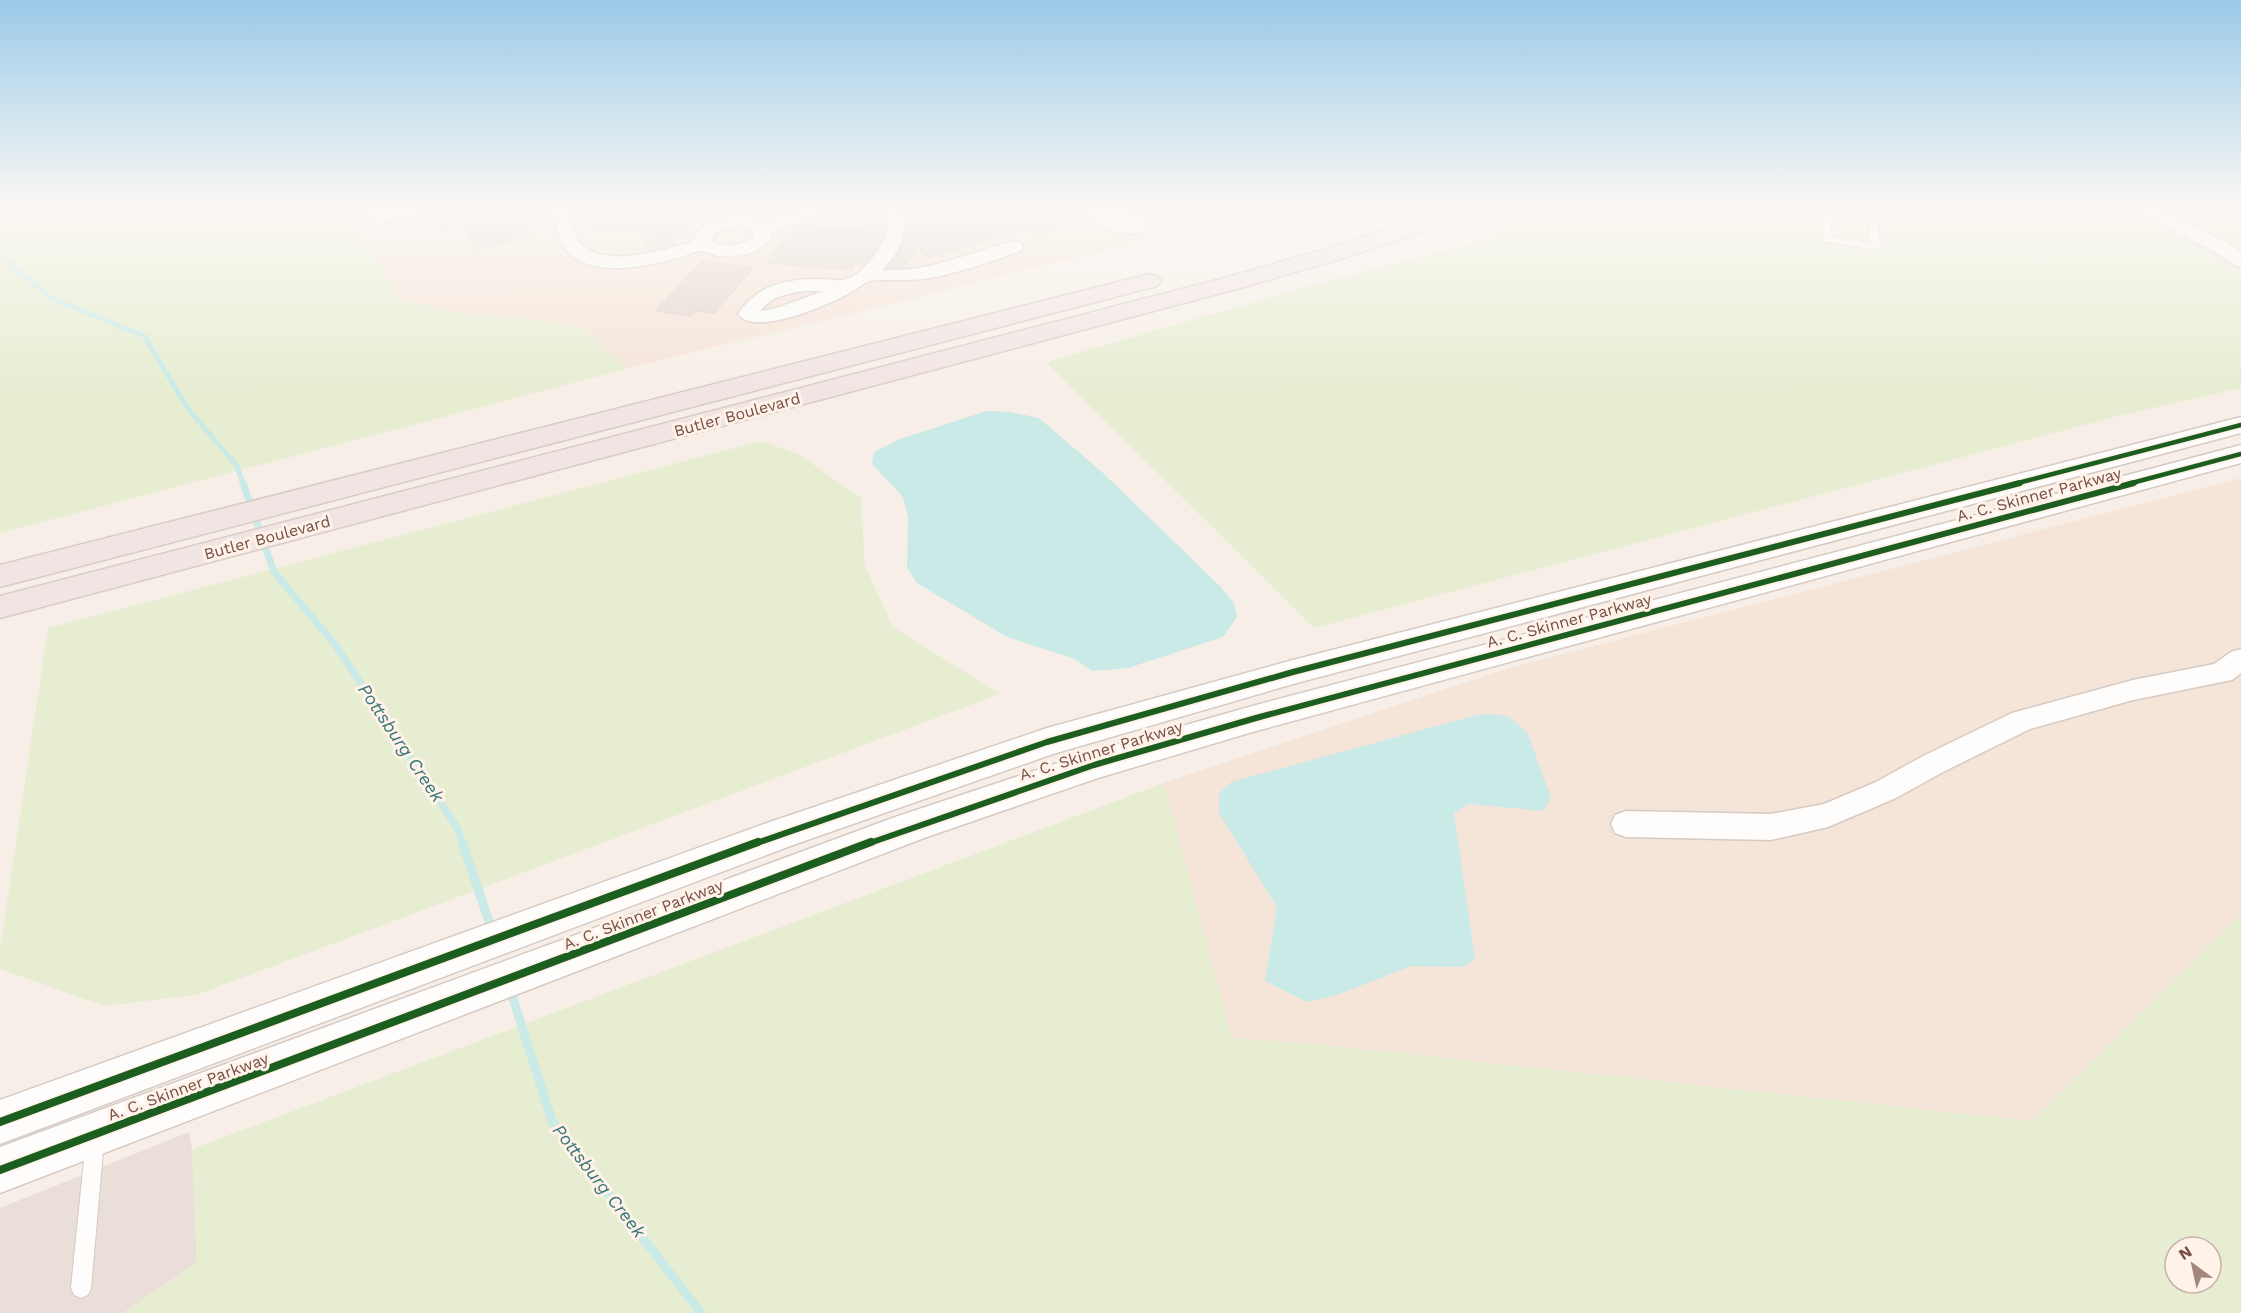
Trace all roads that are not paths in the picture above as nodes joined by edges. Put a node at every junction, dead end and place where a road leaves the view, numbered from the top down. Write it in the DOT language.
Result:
graph roads {
  1 [pos="870,270"];
  2 [pos="938,270"];
  3 [pos="1191,270"];
  4 [pos="1276,270"];
  5 [pos="866,274"];
  6 [pos="847,287"];
  7 [pos="2241,425"];
  8 [pos="2241,454"];
  9 [pos="345,503"];
  10 [pos="146,553"];
  11 [pos="0,576"];
  12 [pos="0,607"];
  13 [pos="2241,659"];
  14 [pos="1626,824"];
  15 [pos="0,1122"];
  16 [pos="95,1135"];
  17 [pos="0,1170"];
  18 [pos="81,1287"];
  1 -- 5 [label="street"];
  2 -- 5 [label="street"];
  3 -- 9 [label="highway, Butler Boulevard"];
  4 -- 9 [label="highway, Butler Boulevard"];
  5 -- 6 [label="street"];
  7 -- 15 [label="main road, A. C. Skinner Parkway"];
  8 -- 16 [label="main road, A. C. Skinner Parkway"];
  9 -- 10 [label="highway, Butler Boulevard"];
  10 -- 11 [label="highway, Butler Boulevard"];
  10 -- 12 [label="highway, Butler Boulevard"];
  13 -- 14 [label="street"];
  16 -- 17 [label="main road, A. C. Skinner Parkway"];
  16 -- 18 [label="lane"];
}
